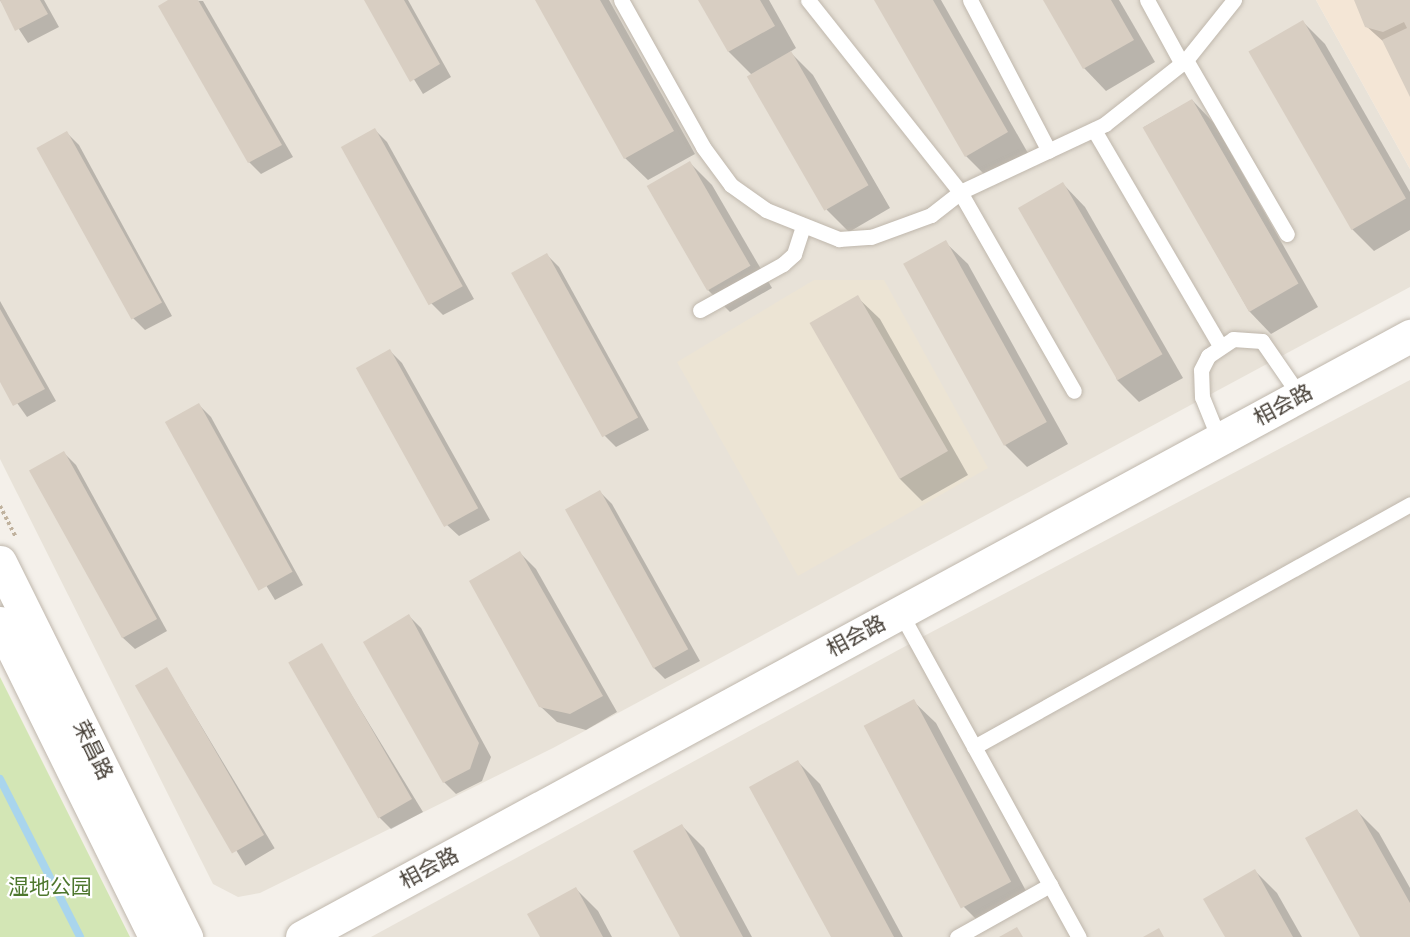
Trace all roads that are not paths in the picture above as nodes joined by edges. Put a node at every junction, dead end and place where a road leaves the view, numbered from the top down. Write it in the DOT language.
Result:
graph roads {
  1 [pos="621,0"];
  2 [pos="808,0"];
  3 [pos="970,0"];
  4 [pos="1147,0"];
  5 [pos="1234,0"];
  6 [pos="1184,62"];
  7 [pos="1094,130"];
  8 [pos="1049,151"];
  9 [pos="960,192"];
  10 [pos="803,226"];
  11 [pos="1287,234"];
  12 [pos="700,310"];
  13 [pos="1410,336"];
  14 [pos="1220,346"];
  15 [pos="1074,391"];
  16 [pos="1300,396"];
  17 [pos="1219,439"];
  18 [pos="1410,504"];
  19 [pos="0,562"];
  20 [pos="900,612"];
  21 [pos="0,623"];
  22 [pos="974,747"];
  23 [pos="1050,885"];
  24 [pos="155,937"];
  25 [pos="186,937"];
  26 [pos="302,937"];
  27 [pos="957,937"];
  28 [pos="1079,937"];
  1 -- 10 [label="lane"];
  2 -- 9 [label="lane"];
  3 -- 8 [label="lane"];
  4 -- 6 [label="lane"];
  5 -- 6 [label="lane"];
  6 -- 7 [label="lane"];
  6 -- 11 [label="lane"];
  7 -- 8 [label="lane"];
  7 -- 14 [label="lane"];
  8 -- 9 [label="lane"];
  9 -- 10 [label="lane"];
  9 -- 15 [label="lane"];
  10 -- 12 [label="lane"];
  13 -- 16 [label="street, 相会路"];
  14 -- 16 [label="lane"];
  14 -- 17 [label="lane"];
  16 -- 17 [label="street, 相会路"];
  17 -- 20 [label="street, 相会路"];
  18 -- 22 [label="lane"];
  19 -- 25 [label="street, 荣昌路"];
  20 -- 22 [label="lane"];
  20 -- 26 [label="street, 相会路"];
  21 -- 24 [label="street, 荣昌路"];
  22 -- 23 [label="lane"];
  23 -- 27 [label="lane"];
  23 -- 28 [label="lane"];
}
